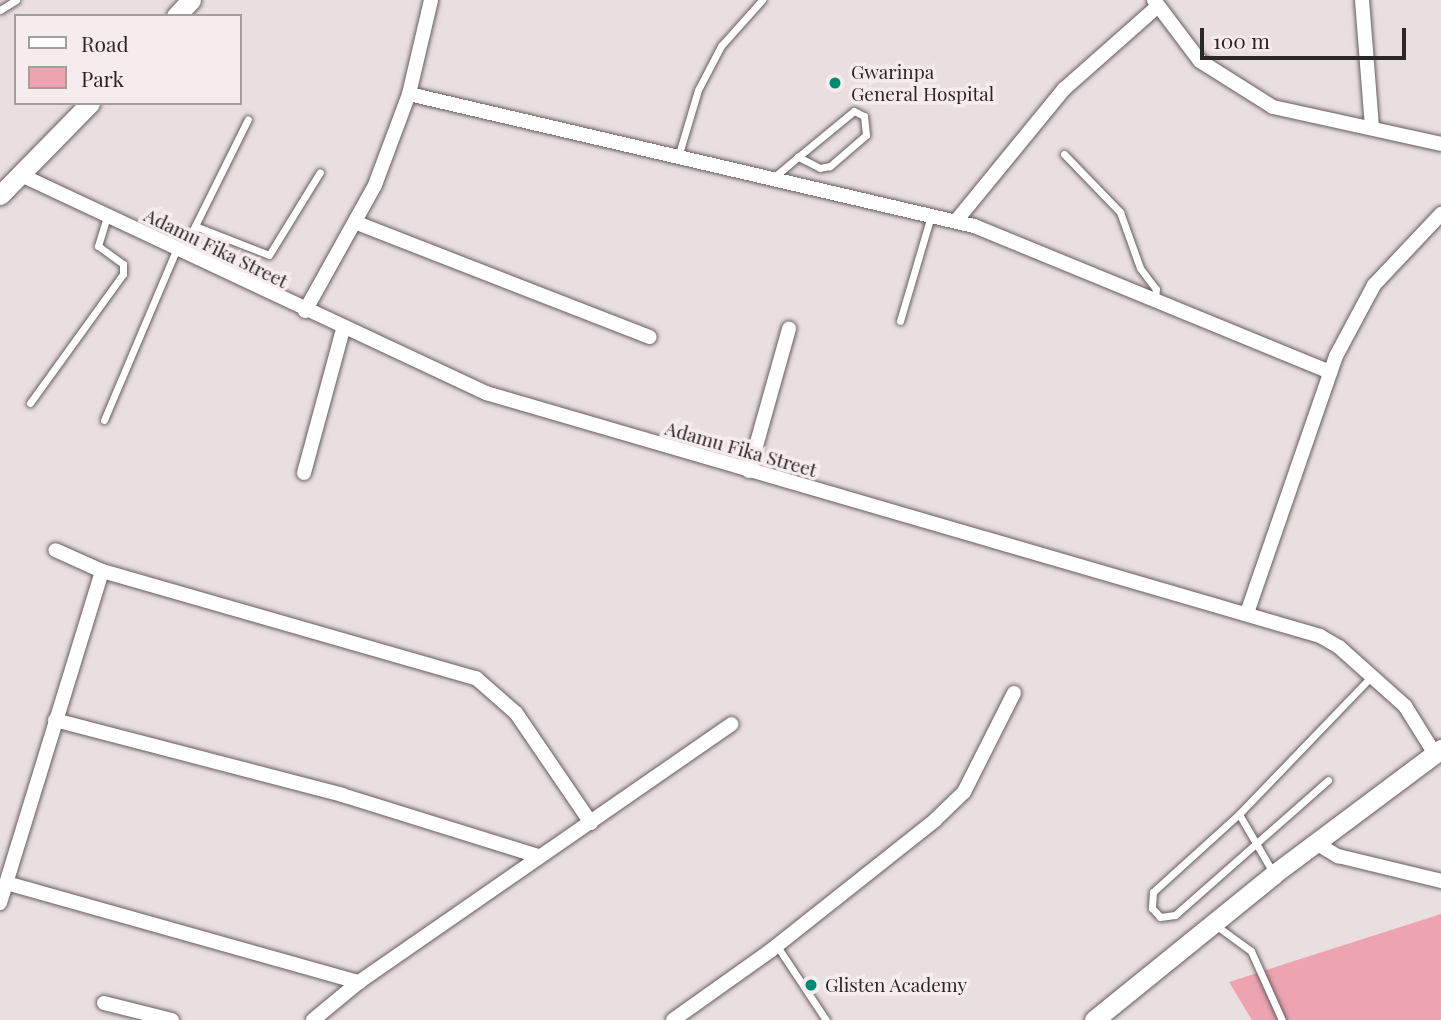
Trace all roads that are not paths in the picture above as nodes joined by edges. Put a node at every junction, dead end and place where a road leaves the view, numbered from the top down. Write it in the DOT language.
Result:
graph roads {
  1 [pos="16,0"];
  2 [pos="191,0"];
  3 [pos="431,0"];
  4 [pos="762,0"];
  5 [pos="1362,0"];
  6 [pos="1155,4"];
  7 [pos="0,10"];
  8 [pos="178,14"];
  9 [pos="409,94"];
  10 [pos="88,105"];
  11 [pos="248,119"];
  12 [pos="1372,127"];
  13 [pos="1441,144"];
  14 [pos="1063,154"];
  15 [pos="678,157"];
  16 [pos="798,157"];
  17 [pos="320,172"];
  18 [pos="21,175"];
  19 [pos="772,178"];
  20 [pos="0,195"];
  21 [pos="1441,214"];
  22 [pos="931,215"];
  23 [pos="107,217"];
  24 [pos="956,221"];
  25 [pos="356,223"];
  26 [pos="195,226"];
  27 [pos="179,251"];
  28 [pos="1155,300"];
  29 [pos="305,311"];
  30 [pos="900,321"];
  31 [pos="789,329"];
  32 [pos="343,330"];
  33 [pos="650,337"];
  34 [pos="1330,372"];
  35 [pos="30,403"];
  36 [pos="104,419"];
  37 [pos="749,471"];
  38 [pos="304,473"];
  39 [pos="55,550"];
  40 [pos="102,571"];
  41 [pos="1247,613"];
  42 [pos="1373,676"];
  43 [pos="1014,692"];
  44 [pos="55,720"];
  45 [pos="731,724"];
  46 [pos="1438,752"];
  47 [pos="1328,780"];
  48 [pos="1239,814"];
  49 [pos="591,823"];
  50 [pos="1256,842"];
  51 [pos="1317,843"];
  52 [pos="538,856"];
  53 [pos="1274,874"];
  54 [pos="1441,881"];
  55 [pos="6,883"];
  56 [pos="0,902"];
  57 [pos="1213,923"];
  58 [pos="776,946"];
  59 [pos="359,982"];
  60 [pos="104,1003"];
  61 [pos="172,1020"];
  62 [pos="313,1020"];
  63 [pos="673,1020"];
  64 [pos="826,1020"];
  65 [pos="1094,1020"];
  66 [pos="1282,1020"];
  1 -- 7 [label="lane"];
  2 -- 8 [label="street"];
  3 -- 9 [label="street"];
  4 -- 15 [label="lane"];
  5 -- 12 [label="street"];
  6 -- 12 [label="street"];
  6 -- 24 [label="street"];
  9 -- 15 [label="street"];
  9 -- 25 [label="street"];
  10 -- 18 [label="street"];
  11 -- 26 [label="lane"];
  12 -- 13 [label="street"];
  14 -- 28 [label="lane"];
  15 -- 19 [label="street"];
  16 -- 16 [label="lane"];
  16 -- 19 [label="lane"];
  17 -- 26 [label="lane"];
  18 -- 20 [label="street"];
  18 -- 23 [label="street, Adamu Fika Street"];
  19 -- 22 [label="street"];
  21 -- 34 [label="street"];
  22 -- 24 [label="street"];
  22 -- 30 [label="lane"];
  23 -- 27 [label="street, Adamu Fika Street"];
  23 -- 35 [label="lane"];
  24 -- 28 [label="street"];
  25 -- 29 [label="street"];
  25 -- 33 [label="street"];
  26 -- 27 [label="lane"];
  27 -- 29 [label="street, Adamu Fika Street"];
  27 -- 36 [label="lane"];
  28 -- 34 [label="street"];
  29 -- 32 [label="street, Adamu Fika Street"];
  31 -- 37 [label="street"];
  32 -- 37 [label="street, Adamu Fika Street"];
  32 -- 38 [label="street"];
  34 -- 41 [label="street"];
  37 -- 41 [label="street, Adamu Fika Street"];
  39 -- 40 [label="street"];
  40 -- 44 [label="street"];
  40 -- 49 [label="street"];
  41 -- 42 [label="street, Adamu Fika Street"];
  42 -- 46 [label="street, Adamu Fika Street"];
  42 -- 48 [label="lane"];
  43 -- 58 [label="street"];
  44 -- 52 [label="street"];
  44 -- 55 [label="street"];
  45 -- 49 [label="street"];
  46 -- 51 [label="street"];
  47 -- 50 [label="lane"];
  48 -- 50 [label="lane"];
  48 -- 50 [label="lane"];
  49 -- 52 [label="street"];
  50 -- 53 [label="lane"];
  51 -- 53 [label="street"];
  51 -- 54 [label="street"];
  52 -- 59 [label="street"];
  53 -- 57 [label="street"];
  55 -- 56 [label="street"];
  55 -- 59 [label="street"];
  57 -- 65 [label="street"];
  57 -- 66 [label="lane"];
  58 -- 63 [label="street"];
  58 -- 64 [label="lane"];
  59 -- 62 [label="street"];
  60 -- 61 [label="street"];
}
